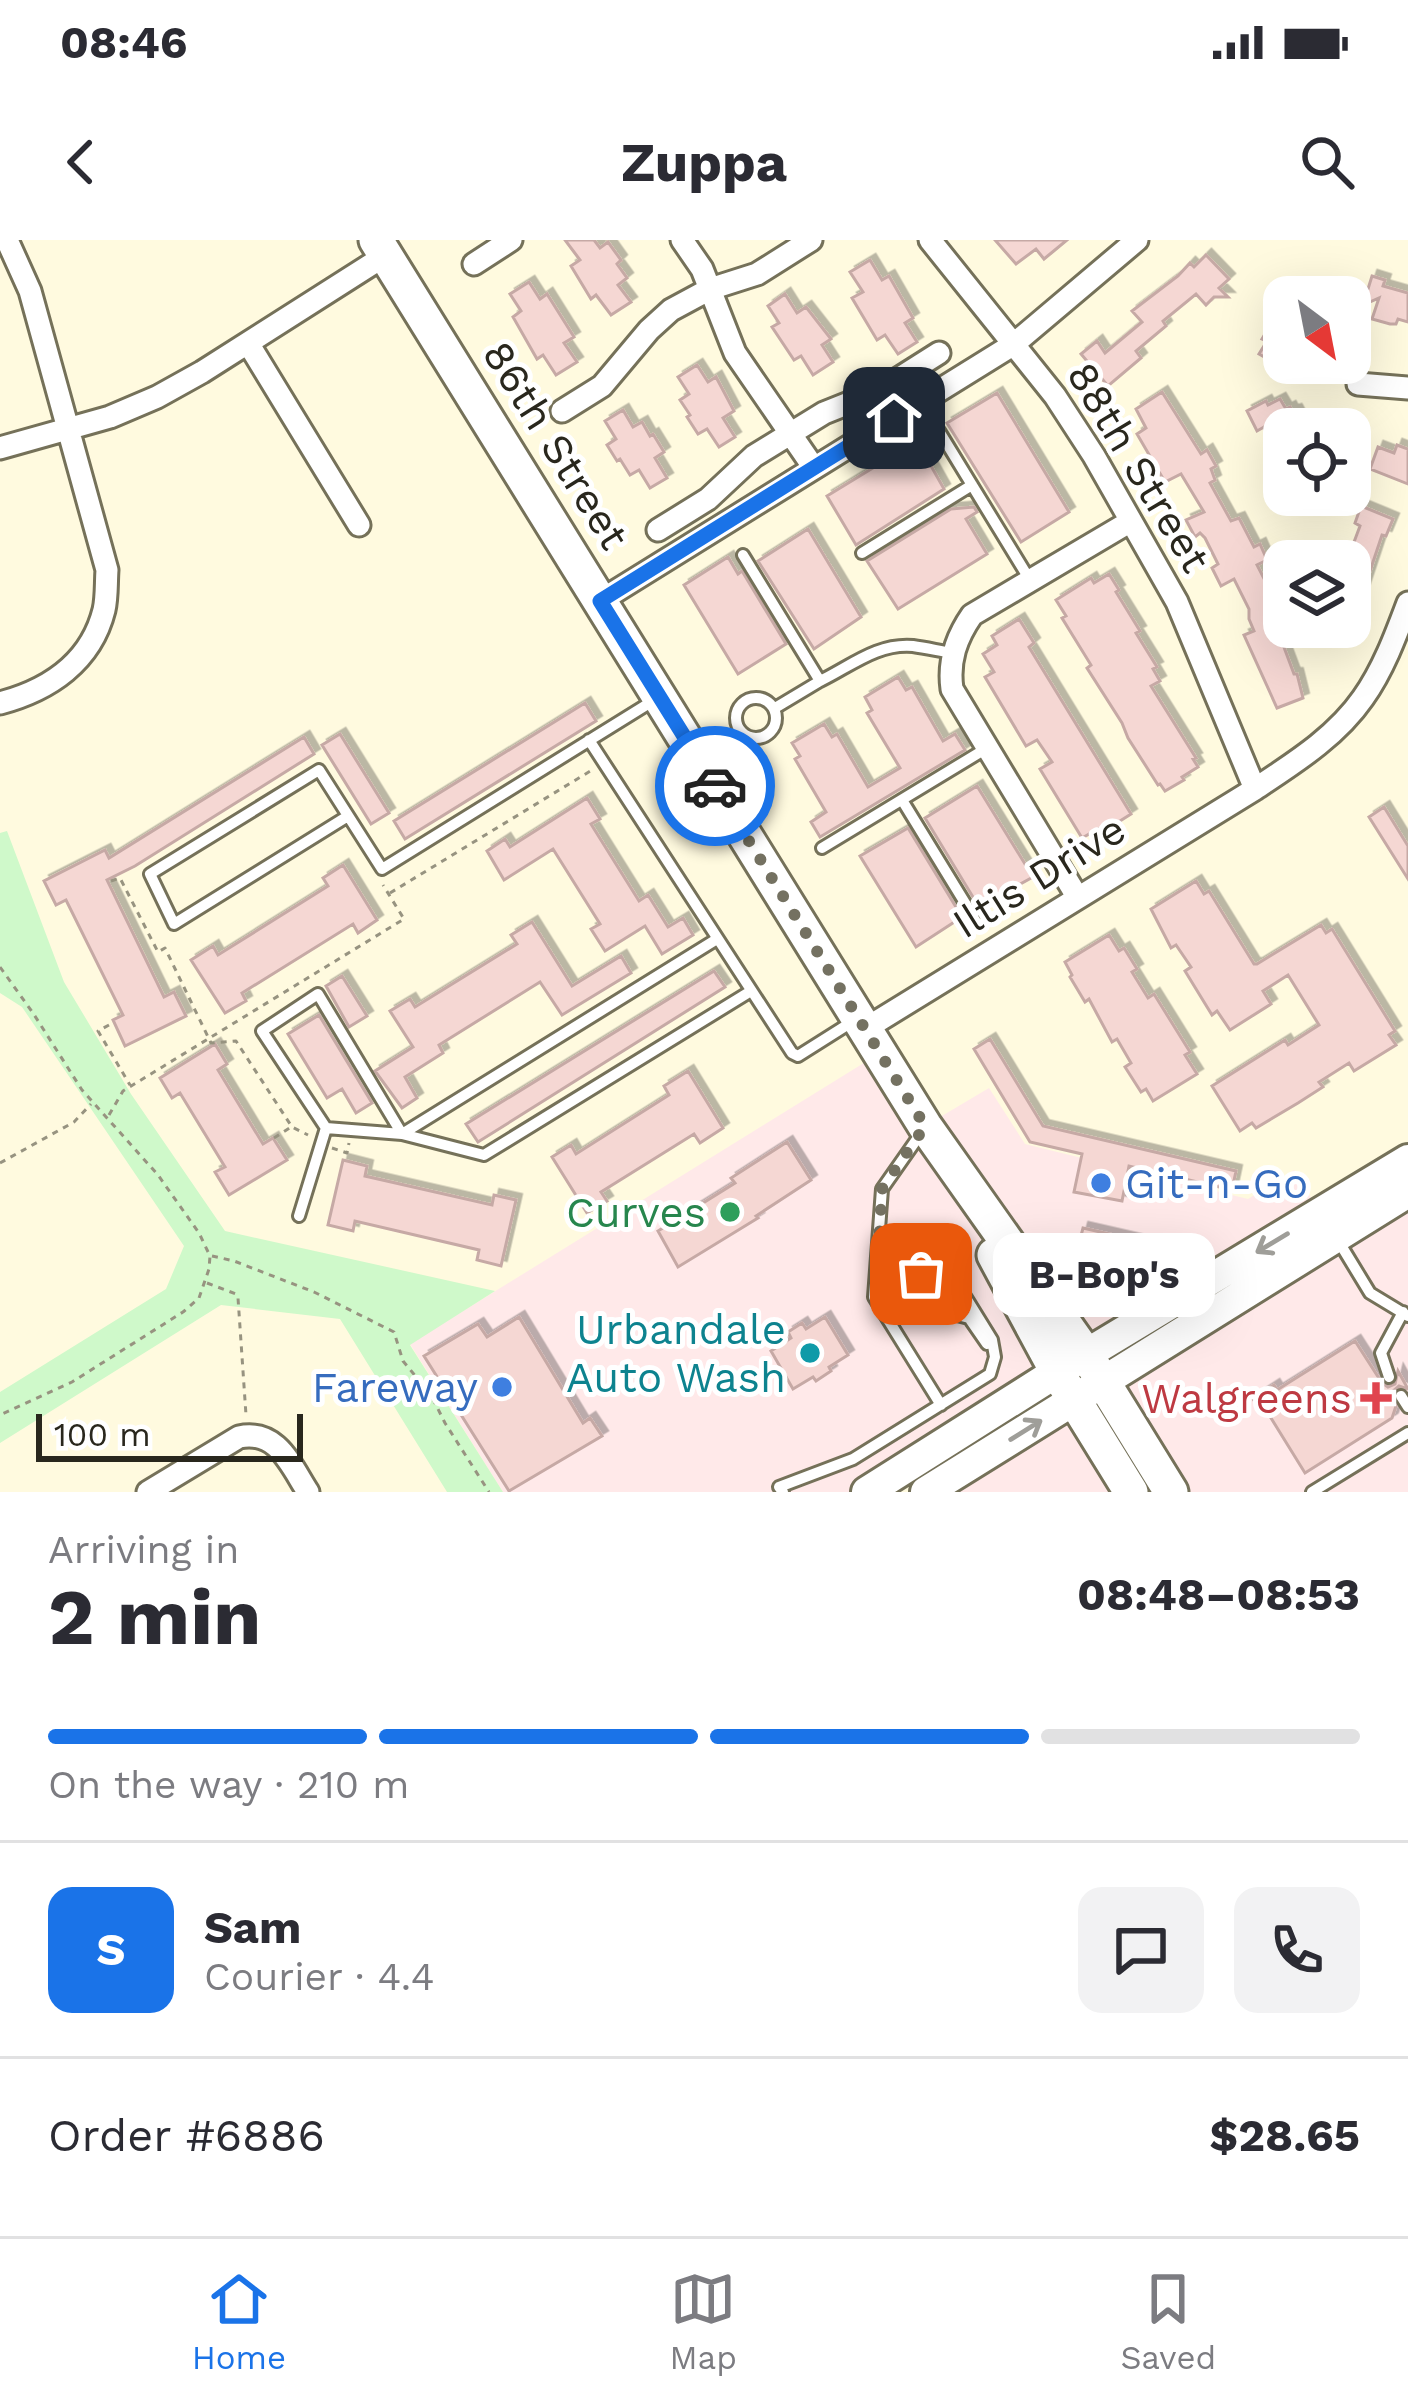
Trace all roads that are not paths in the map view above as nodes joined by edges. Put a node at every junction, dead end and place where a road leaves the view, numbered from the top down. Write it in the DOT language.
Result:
graph roads {
  1 [pos="7,240"];
  2 [pos="511,240"];
  3 [pos="682,240"];
  4 [pos="811,240"];
  5 [pos="930,240"];
  6 [pos="1137,240"];
  7 [pos="381,248"];
  8 [pos="474,264"];
  9 [pos="710,289"];
  10 [pos="248,343"];
  11 [pos="1014,344"];
  12 [pos="939,353"];
  13 [pos="1358,384"];
  14 [pos="1408,388"];
  15 [pos="562,411"];
  16 [pos="68,430"];
  17 [pos="939,431"];
  18 [pos="790,434"];
  19 [pos="0,448"];
  20 [pos="814,468"];
  21 [pos="972,485"];
  22 [pos="1131,521"];
  23 [pos="359,525"];
  24 [pos="658,530"];
  25 [pos="862,554"];
  26 [pos="743,555"];
  27 [pos="1030,580"];
  28 [pos="600,601"];
  29 [pos="1408,603"];
  30 [pos="1401,644"];
  31 [pos="953,652"];
  32 [pos="820,681"];
  33 [pos="659,697"];
  34 [pos="0,704"];
  35 [pos="775,708"];
  36 [pos="589,740"];
  37 [pos="987,748"];
  38 [pos="1255,789"];
  39 [pos="902,800"];
  40 [pos="348,816"];
  41 [pos="822,848"];
  42 [pos="1078,898"];
  43 [pos="973,916"];
  44 [pos="717,938"];
  45 [pos="751,991"];
  46 [pos="861,1023"];
  47 [pos="925,1126"];
  48 [pos="326,1127"];
  49 [pos="402,1134"];
  50 [pos="1408,1160"];
  51 [pos="1408,1192"];
  52 [pos="299,1216"];
  53 [pos="1336,1237"];
  54 [pos="878,1263"];
  55 [pos="921,1274"];
  56 [pos="936,1277"];
  57 [pos="874,1297"];
  58 [pos="913,1305"];
  59 [pos="929,1308"];
  60 [pos="1405,1314"];
  61 [pos="995,1357"];
  62 [pos="1095,1368"];
  63 [pos="1389,1377"];
  64 [pos="1065,1386"];
  65 [pos="941,1405"];
  66 [pos="1408,1433"];
  67 [pos="148,1492"];
  68 [pos="308,1492"];
  69 [pos="783,1492"];
  70 [pos="867,1492"];
  71 [pos="926,1492"];
  72 [pos="1131,1492"];
  73 [pos="1171,1492"];
  74 [pos="1312,1492"];
  1 -- 16 [label="street"];
  2 -- 8 [label="street"];
  3 -- 9 [label="street"];
  4 -- 9 [label="street"];
  5 -- 11 [label="street, 88th Street"];
  6 -- 11 [label="street"];
  7 -- 10 [label="street"];
  7 -- 28 [label="main road, 86th Street"];
  9 -- 15 [label="street"];
  9 -- 18 [label="street"];
  10 -- 16 [label="street"];
  10 -- 23 [label="street"];
  11 -- 20 [label="street"];
  11 -- 22 [label="street, 88th Street"];
  12 -- 18 [label="street"];
  13 -- 14 [label="street"];
  16 -- 19 [label="street"];
  16 -- 34 [label="street"];
  17 -- 21 [label="lane"];
  18 -- 20 [label="street"];
  18 -- 24 [label="street"];
  20 -- 28 [label="street"];
  21 -- 25 [label="lane"];
  21 -- 27 [label="lane"];
  22 -- 27 [label="street"];
  22 -- 38 [label="street, 88th Street"];
  26 -- 32 [label="lane"];
  27 -- 31 [label="street"];
  28 -- 33 [label="main road, 86th Street"];
  29 -- 30 [label="street, Iltis Drive"];
  30 -- 38 [label="street, Iltis Drive"];
  31 -- 32 [label="lane"];
  31 -- 37 [label="street"];
  32 -- 35 [label="lane"];
  33 -- 36 [label="lane"];
  33 -- 46 [label="main road, 86th Street"];
  36 -- 40 [label="lane"];
  36 -- 44 [label="lane"];
  37 -- 39 [label="lane"];
  37 -- 42 [label="street"];
  38 -- 42 [label="street, Iltis Drive"];
  39 -- 41 [label="lane"];
  39 -- 43 [label="lane"];
  40 -- 40 [label="lane"];
  42 -- 46 [label="street, Iltis Drive"];
  44 -- 45 [label="lane"];
  44 -- 49 [label="lane"];
  45 -- 46 [label="lane"];
  45 -- 49 [label="lane"];
  46 -- 47 [label="main road, 86th Street"];
  47 -- 54 [label="lane"];
  47 -- 62 [label="main road, 86th Street"];
  47 -- 64 [label="main road, 86th Street"];
  48 -- 49 [label="lane"];
  48 -- 49 [label="lane"];
  48 -- 52 [label="lane"];
  50 -- 62 [label="main road, one-way"];
  51 -- 53 [label="main road"];
  53 -- 60 [label="lane"];
  53 -- 62 [label="main road"];
  54 -- 55 [label="lane"];
  54 -- 57 [label="lane"];
  56 -- 61 [label="lane"];
  57 -- 58 [label="lane"];
  57 -- 65 [label="lane"];
  59 -- 61 [label="lane"];
  60 -- 63 [label="lane"];
  61 -- 65 [label="lane"];
  62 -- 64 [label="main road"];
  62 -- 73 [label="main road, 86th Street"];
  64 -- 70 [label="main road"];
  71 -- 64 [label="main road, one-way"];
  64 -- 72 [label="main road, 86th Street"];
  65 -- 69 [label="lane"];
  66 -- 74 [label="lane"];
  67 -- 68 [label="street"];
}
